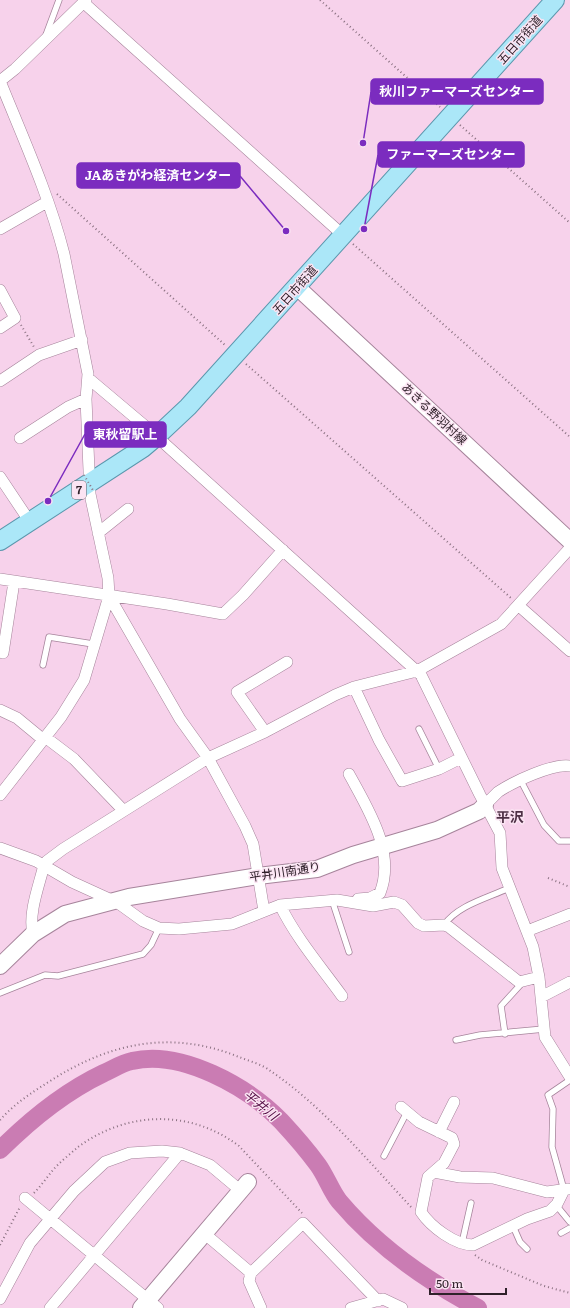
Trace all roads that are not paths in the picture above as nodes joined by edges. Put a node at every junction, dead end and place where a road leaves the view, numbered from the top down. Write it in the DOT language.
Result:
graph roads {
  1 [pos="59,0"];
  2 [pos="555,0"];
  3 [pos="85,2"];
  4 [pos="43,42"];
  5 [pos="47,202"];
  6 [pos="0,229"];
  7 [pos="344,236"];
  8 [pos="297,287"];
  9 [pos="0,290"];
  10 [pos="0,328"];
  11 [pos="82,340"];
  12 [pos="88,378"];
  13 [pos="0,381"];
  14 [pos="86,399"];
  15 [pos="156,437"];
  16 [pos="20,438"];
  17 [pos="0,477"];
  18 [pos="90,483"];
  19 [pos="128,509"];
  20 [pos="30,522"];
  21 [pos="98,533"];
  22 [pos="0,541"];
  23 [pos="570,541"];
  24 [pos="570,548"];
  25 [pos="283,550"];
  26 [pos="0,579"];
  27 [pos="14,582"];
  28 [pos="109,596"];
  29 [pos="519,606"];
  30 [pos="94,644"];
  31 [pos="2,646"];
  32 [pos="570,651"];
  33 [pos="287,662"];
  34 [pos="44,665"];
  35 [pos="417,671"];
  36 [pos="354,687"];
  37 [pos="0,710"];
  38 [pos="419,729"];
  39 [pos="265,732"];
  40 [pos="44,738"];
  41 [pos="208,758"];
  42 [pos="461,758"];
  43 [pos="570,766"];
  44 [pos="439,769"];
  45 [pos="349,774"];
  46 [pos="521,780"];
  47 [pos="2,788"];
  48 [pos="485,805"];
  49 [pos="123,810"];
  50 [pos="570,841"];
  51 [pos="381,846"];
  52 [pos="0,848"];
  53 [pos="44,865"];
  54 [pos="258,876"];
  55 [pos="510,888"];
  56 [pos="335,900"];
  57 [pos="110,901"];
  58 [pos="280,905"];
  59 [pos="264,911"];
  60 [pos="570,914"];
  61 [pos="444,925"];
  62 [pos="159,928"];
  63 [pos="527,931"];
  64 [pos="33,934"];
  65 [pos="349,952"];
  66 [pos="0,966"];
  67 [pos="539,977"];
  68 [pos="524,980"];
  69 [pos="570,982"];
  70 [pos="0,993"];
  71 [pos="342,996"];
  72 [pos="541,997"];
  73 [pos="544,1029"];
  74 [pos="505,1034"];
  75 [pos="456,1040"];
  76 [pos="570,1079"];
  77 [pos="454,1102"];
  78 [pos="404,1109"];
  79 [pos="439,1132"];
  80 [pos="180,1153"];
  81 [pos="384,1156"];
  82 [pos="434,1172"];
  83 [pos="245,1187"];
  84 [pos="567,1189"];
  85 [pos="25,1198"];
  86 [pos="471,1203"];
  87 [pos="556,1205"];
  88 [pos="51,1218"];
  89 [pos="570,1222"];
  90 [pos="513,1226"];
  91 [pos="570,1228"];
  92 [pos="561,1233"];
  93 [pos="205,1234"];
  94 [pos="466,1248"];
  95 [pos="527,1249"];
  96 [pos="95,1255"];
  97 [pos="251,1273"];
  98 [pos="0,1299"];
  99 [pos="378,1301"];
  100 [pos="149,1305"];
  101 [pos="50,1308"];
  102 [pos="261,1308"];
  103 [pos="351,1308"];
  104 [pos="402,1308"];
  1 -- 4 [label="lane"];
  2 -- 7 [label="main road, 五日市街道 / 7"];
  3 -- 4 [label="street"];
  3 -- 7 [label="street"];
  4 -- 5 [label="street"];
  5 -- 6 [label="street"];
  5 -- 11 [label="street"];
  7 -- 8 [label="main road, 五日市街道 / 7"];
  8 -- 15 [label="main road, 五日市街道 / 7"];
  8 -- 23 [label="street, あきる野羽村線"];
  9 -- 10 [label="street"];
  11 -- 12 [label="street"];
  11 -- 13 [label="street"];
  12 -- 14 [label="street"];
  12 -- 15 [label="street"];
  14 -- 16 [label="street"];
  14 -- 18 [label="street"];
  15 -- 18 [label="main road, 五日市街道 / 7"];
  15 -- 25 [label="street"];
  17 -- 20 [label="street"];
  18 -- 20 [label="main road, 五日市街道 / 7"];
  18 -- 21 [label="street"];
  19 -- 21 [label="street"];
  20 -- 22 [label="main road, 五日市街道 / 7"];
  21 -- 28 [label="street"];
  24 -- 29 [label="street"];
  25 -- 28 [label="street"];
  25 -- 35 [label="street"];
  26 -- 27 [label="street"];
  27 -- 28 [label="street"];
  27 -- 31 [label="street"];
  28 -- 30 [label="street"];
  28 -- 41 [label="street"];
  29 -- 32 [label="street"];
  29 -- 35 [label="street"];
  30 -- 34 [label="lane"];
  30 -- 40 [label="street"];
  33 -- 39 [label="street"];
  35 -- 36 [label="street"];
  35 -- 42 [label="street"];
  36 -- 39 [label="street"];
  36 -- 44 [label="street"];
  37 -- 40 [label="street"];
  38 -- 44 [label="lane"];
  39 -- 41 [label="street"];
  40 -- 47 [label="street"];
  40 -- 49 [label="street"];
  41 -- 49 [label="street"];
  41 -- 54 [label="street"];
  42 -- 44 [label="street"];
  42 -- 48 [label="street"];
  43 -- 46 [label="street, 平井川南通り"];
  45 -- 51 [label="street"];
  46 -- 48 [label="street, 平井川南通り"];
  46 -- 50 [label="lane"];
  48 -- 51 [label="street, 平井川南通り"];
  48 -- 55 [label="street"];
  49 -- 53 [label="street"];
  51 -- 54 [label="street, 平井川南通り"];
  51 -- 56 [label="street"];
  52 -- 53 [label="street"];
  53 -- 57 [label="street"];
  53 -- 64 [label="street"];
  54 -- 57 [label="street, 平井川南通り"];
  54 -- 59 [label="street"];
  55 -- 61 [label="lane"];
  55 -- 63 [label="street"];
  56 -- 58 [label="street"];
  56 -- 61 [label="street"];
  56 -- 65 [label="lane"];
  57 -- 62 [label="street"];
  57 -- 64 [label="street, 平井川南通り"];
  58 -- 59 [label="street"];
  58 -- 71 [label="street"];
  59 -- 62 [label="street"];
  60 -- 63 [label="street"];
  61 -- 68 [label="street"];
  62 -- 70 [label="lane"];
  63 -- 67 [label="street"];
  64 -- 66 [label="street, 平井川南通り"];
  67 -- 68 [label="street"];
  67 -- 72 [label="street"];
  68 -- 74 [label="lane"];
  69 -- 72 [label="street"];
  72 -- 73 [label="street"];
  73 -- 74 [label="lane"];
  73 -- 76 [label="street"];
  74 -- 75 [label="lane"];
  76 -- 84 [label="lane"];
  77 -- 79 [label="street"];
  78 -- 79 [label="street"];
  78 -- 81 [label="lane"];
  79 -- 82 [label="street"];
  80 -- 83 [label="street"];
  80 -- 88 [label="street"];
  80 -- 96 [label="street"];
  82 -- 84 [label="street"];
  82 -- 94 [label="street"];
  83 -- 93 [label="street"];
  84 -- 87 [label="street"];
  85 -- 88 [label="street"];
  86 -- 94 [label="lane"];
  87 -- 89 [label="lane"];
  87 -- 90 [label="street"];
  88 -- 96 [label="street"];
  88 -- 98 [label="street"];
  90 -- 94 [label="street"];
  90 -- 95 [label="lane"];
  91 -- 92 [label="lane"];
  93 -- 97 [label="street"];
  93 -- 100 [label="street"];
  96 -- 100 [label="street"];
  96 -- 101 [label="street"];
  97 -- 99 [label="street"];
  97 -- 102 [label="street"];
  99 -- 103 [label="street"];
  99 -- 104 [label="street"];
}
